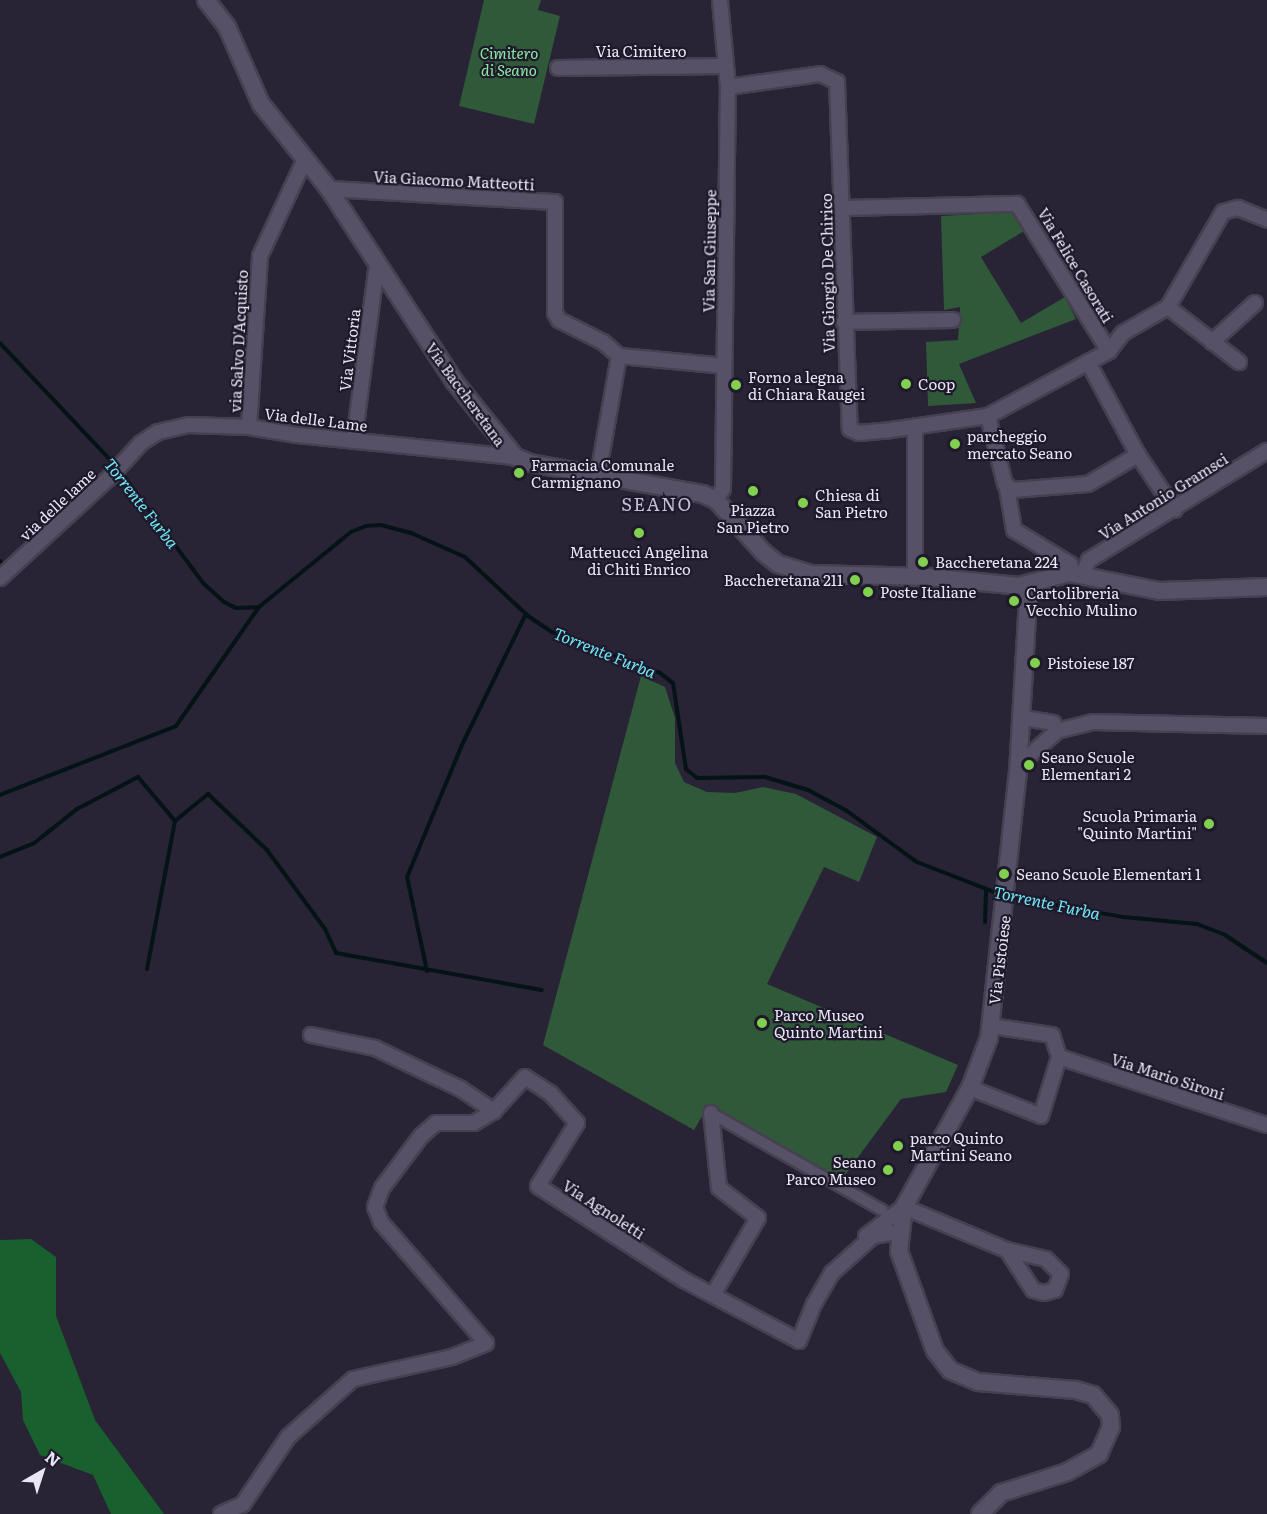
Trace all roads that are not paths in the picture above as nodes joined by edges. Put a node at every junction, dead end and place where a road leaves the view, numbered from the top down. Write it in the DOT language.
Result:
graph roads {
  1 [pos="206,0"];
  2 [pos="720,0"];
  3 [pos="725,66"];
  4 [pos="558,68"];
  5 [pos="728,87"];
  6 [pos="305,159"];
  7 [pos="329,189"];
  8 [pos="842,208"];
  9 [pos="1267,220"];
  10 [pos="377,264"];
  11 [pos="1255,303"];
  12 [pos="1168,307"];
  13 [pos="953,320"];
  14 [pos="844,322"];
  15 [pos="1212,342"];
  16 [pos="1109,351"];
  17 [pos="619,356"];
  18 [pos="1239,362"];
  19 [pos="1088,363"];
  20 [pos="724,366"];
  21 [pos="988,416"];
  22 [pos="249,427"];
  23 [pos="915,428"];
  24 [pos="354,441"];
  25 [pos="1267,451"];
  26 [pos="1138,455"];
  27 [pos="515,457"];
  28 [pos="598,476"];
  29 [pos="110,477"];
  30 [pos="1010,489"];
  31 [pos="719,497"];
  32 [pos="1175,510"];
  33 [pos="1077,574"];
  34 [pos="915,577"];
  35 [pos="0,578"];
  36 [pos="1029,584"];
  37 [pos="1267,587"];
  38 [pos="1023,718"];
  39 [pos="1092,722"];
  40 [pos="1054,723"];
  41 [pos="1267,726"];
  42 [pos="1020,747"];
  43 [pos="1019,765"];
  44 [pos="991,1026"];
  45 [pos="310,1035"];
  46 [pos="1059,1057"];
  47 [pos="970,1088"];
  48 [pos="494,1111"];
  49 [pos="711,1113"];
  50 [pos="1267,1125"];
  51 [pos="904,1207"];
  52 [pos="882,1210"];
  53 [pos="899,1232"];
  54 [pos="858,1246"];
  55 [pos="1007,1250"];
  56 [pos="713,1295"];
  57 [pos="221,1514"];
  58 [pos="980,1514"];
  1 -- 6 [label="street, Via Baccheretana"];
  2 -- 3 [label="street, Via San Giuseppe"];
  3 -- 4 [label="street, Via Cimitero"];
  3 -- 5 [label="street, Via San Giuseppe"];
  5 -- 8 [label="street, Via Giorgio De Chirico"];
  5 -- 20 [label="street, Via San Giuseppe"];
  6 -- 7 [label="street, Via Baccheretana"];
  6 -- 22 [label="street, via Salvo D'Acquisto"];
  7 -- 10 [label="street, Via Baccheretana"];
  7 -- 17 [label="street, Via Giacomo Matteotti"];
  8 -- 14 [label="street, Via Giorgio De Chirico"];
  8 -- 16 [label="street, Via Felice Casorati"];
  9 -- 12 [label="street"];
  10 -- 24 [label="street, Via Vittoria"];
  10 -- 27 [label="street, Via Baccheretana"];
  11 -- 15 [label="street"];
  12 -- 15 [label="street"];
  12 -- 16 [label="street"];
  13 -- 14 [label="street"];
  14 -- 23 [label="street, Via Giorgio De Chirico"];
  15 -- 18 [label="street"];
  16 -- 19 [label="street"];
  17 -- 20 [label="street"];
  17 -- 28 [label="street"];
  19 -- 21 [label="street, Via Giorgio De Chirico"];
  19 -- 26 [label="street"];
  20 -- 31 [label="street, Via San Giuseppe"];
  21 -- 23 [label="street, Via Giorgio De Chirico"];
  21 -- 30 [label="street"];
  22 -- 24 [label="street, Via delle Lame"];
  22 -- 29 [label="street, Via delle Lame"];
  23 -- 34 [label="street"];
  24 -- 27 [label="street, Via delle Lame"];
  25 -- 32 [label="street, Via Antonio Gramsci"];
  26 -- 30 [label="street"];
  26 -- 32 [label="street"];
  27 -- 28 [label="street, Via Baccheretana"];
  28 -- 31 [label="street, Via Baccheretana"];
  29 -- 35 [label="street, via delle lame"];
  30 -- 33 [label="street"];
  31 -- 34 [label="street"];
  32 -- 33 [label="street, Via Antonio Gramsci"];
  33 -- 36 [label="street"];
  33 -- 37 [label="street"];
  34 -- 36 [label="street"];
  36 -- 38 [label="street, Via Pistoiese"];
  38 -- 40 [label="street"];
  38 -- 42 [label="street, Via Pistoiese"];
  39 -- 40 [label="street"];
  39 -- 41 [label="street"];
  39 -- 43 [label="street"];
  40 -- 42 [label="street"];
  42 -- 43 [label="street, Via Pistoiese"];
  43 -- 44 [label="street, Via Pistoiese"];
  44 -- 46 [label="street"];
  44 -- 47 [label="street, Via Pistoiese"];
  45 -- 48 [label="street"];
  46 -- 47 [label="street"];
  46 -- 50 [label="street, Via Mario Sironi"];
  47 -- 51 [label="street, Via Pistoiese"];
  48 -- 56 [label="street, Via Agnoletti"];
  48 -- 57 [label="street"];
  49 -- 52 [label="street"];
  49 -- 56 [label="street"];
  51 -- 53 [label="street, Via Pistoiese"];
  51 -- 54 [label="street, Via Agnoletti"];
  51 -- 55 [label="street"];
  53 -- 54 [label="street, Via Agnoletti"];
  53 -- 58 [label="street, Via Pistoiese"];
  54 -- 56 [label="street, Via Agnoletti"];
}
